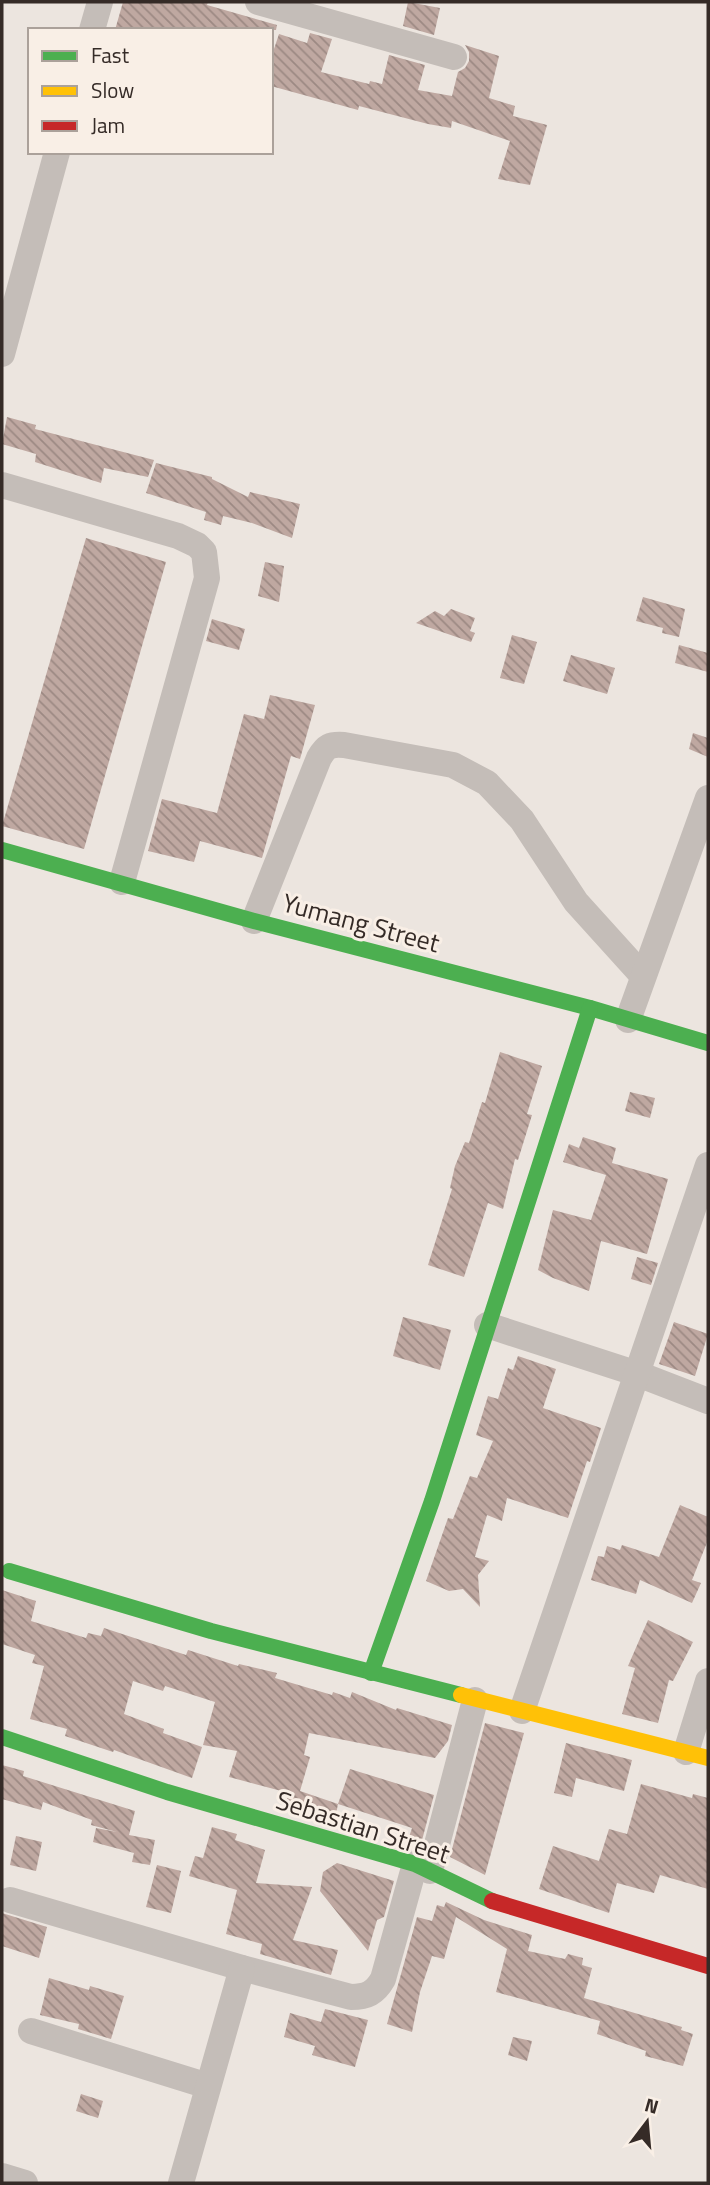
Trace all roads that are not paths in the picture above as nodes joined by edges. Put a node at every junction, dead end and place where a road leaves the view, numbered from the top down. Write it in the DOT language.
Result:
graph roads {
  1 [pos="100,2"];
  2 [pos="258,2"];
  3 [pos="337,12"];
  4 [pos="93,28"];
  5 [pos="454,57"];
  6 [pos="56,154"];
  7 [pos="2,354"];
  8 [pos="2,485"];
  9 [pos="708,798"];
  10 [pos="2,850"];
  11 [pos="122,882"];
  12 [pos="254,921"];
  13 [pos="642,975"];
  14 [pos="590,1008"];
  15 [pos="628,1020"];
  16 [pos="708,1043"];
  17 [pos="708,1165"];
  18 [pos="487,1325"];
  19 [pos="638,1374"];
  20 [pos="708,1401"];
  21 [pos="9,1571"];
  22 [pos="371,1673"];
  23 [pos="708,1681"];
  24 [pos="475,1700"];
  25 [pos="522,1712"];
  26 [pos="2,1737"];
  27 [pos="697,1755"];
  28 [pos="423,1868"];
  29 [pos="10,1900"];
  30 [pos="708,1966"];
  31 [pos="242,1968"];
  32 [pos="32,2031"];
  33 [pos="208,2086"];
  34 [pos="2,2176"];
  35 [pos="25,2183"];
  36 [pos="181,2183"];
  1 -- 4 [label="street"];
  2 -- 3 [label="street"];
  3 -- 5 [label="street"];
  6 -- 7 [label="street"];
  8 -- 11 [label="street"];
  9 -- 13 [label="street"];
  10 -- 11 [label="street, Yumang Street"];
  11 -- 12 [label="street, Yumang Street"];
  12 -- 13 [label="street"];
  12 -- 14 [label="street, Yumang Street"];
  13 -- 15 [label="street"];
  14 -- 15 [label="street, Yumang Street"];
  14 -- 18 [label="street"];
  15 -- 16 [label="street, Yumang Street"];
  17 -- 19 [label="street"];
  18 -- 19 [label="street"];
  18 -- 22 [label="street"];
  19 -- 20 [label="street"];
  19 -- 25 [label="street"];
  21 -- 22 [label="street"];
  22 -- 24 [label="street"];
  23 -- 27 [label="street"];
  24 -- 25 [label="street"];
  24 -- 28 [label="street"];
  25 -- 27 [label="street"];
  26 -- 28 [label="street, Sebastian Street"];
  28 -- 30 [label="street, Sebastian Street"];
  28 -- 31 [label="street"];
  29 -- 31 [label="street"];
  31 -- 33 [label="street"];
  32 -- 33 [label="street"];
  33 -- 36 [label="street"];
  34 -- 35 [label="street"];
}
